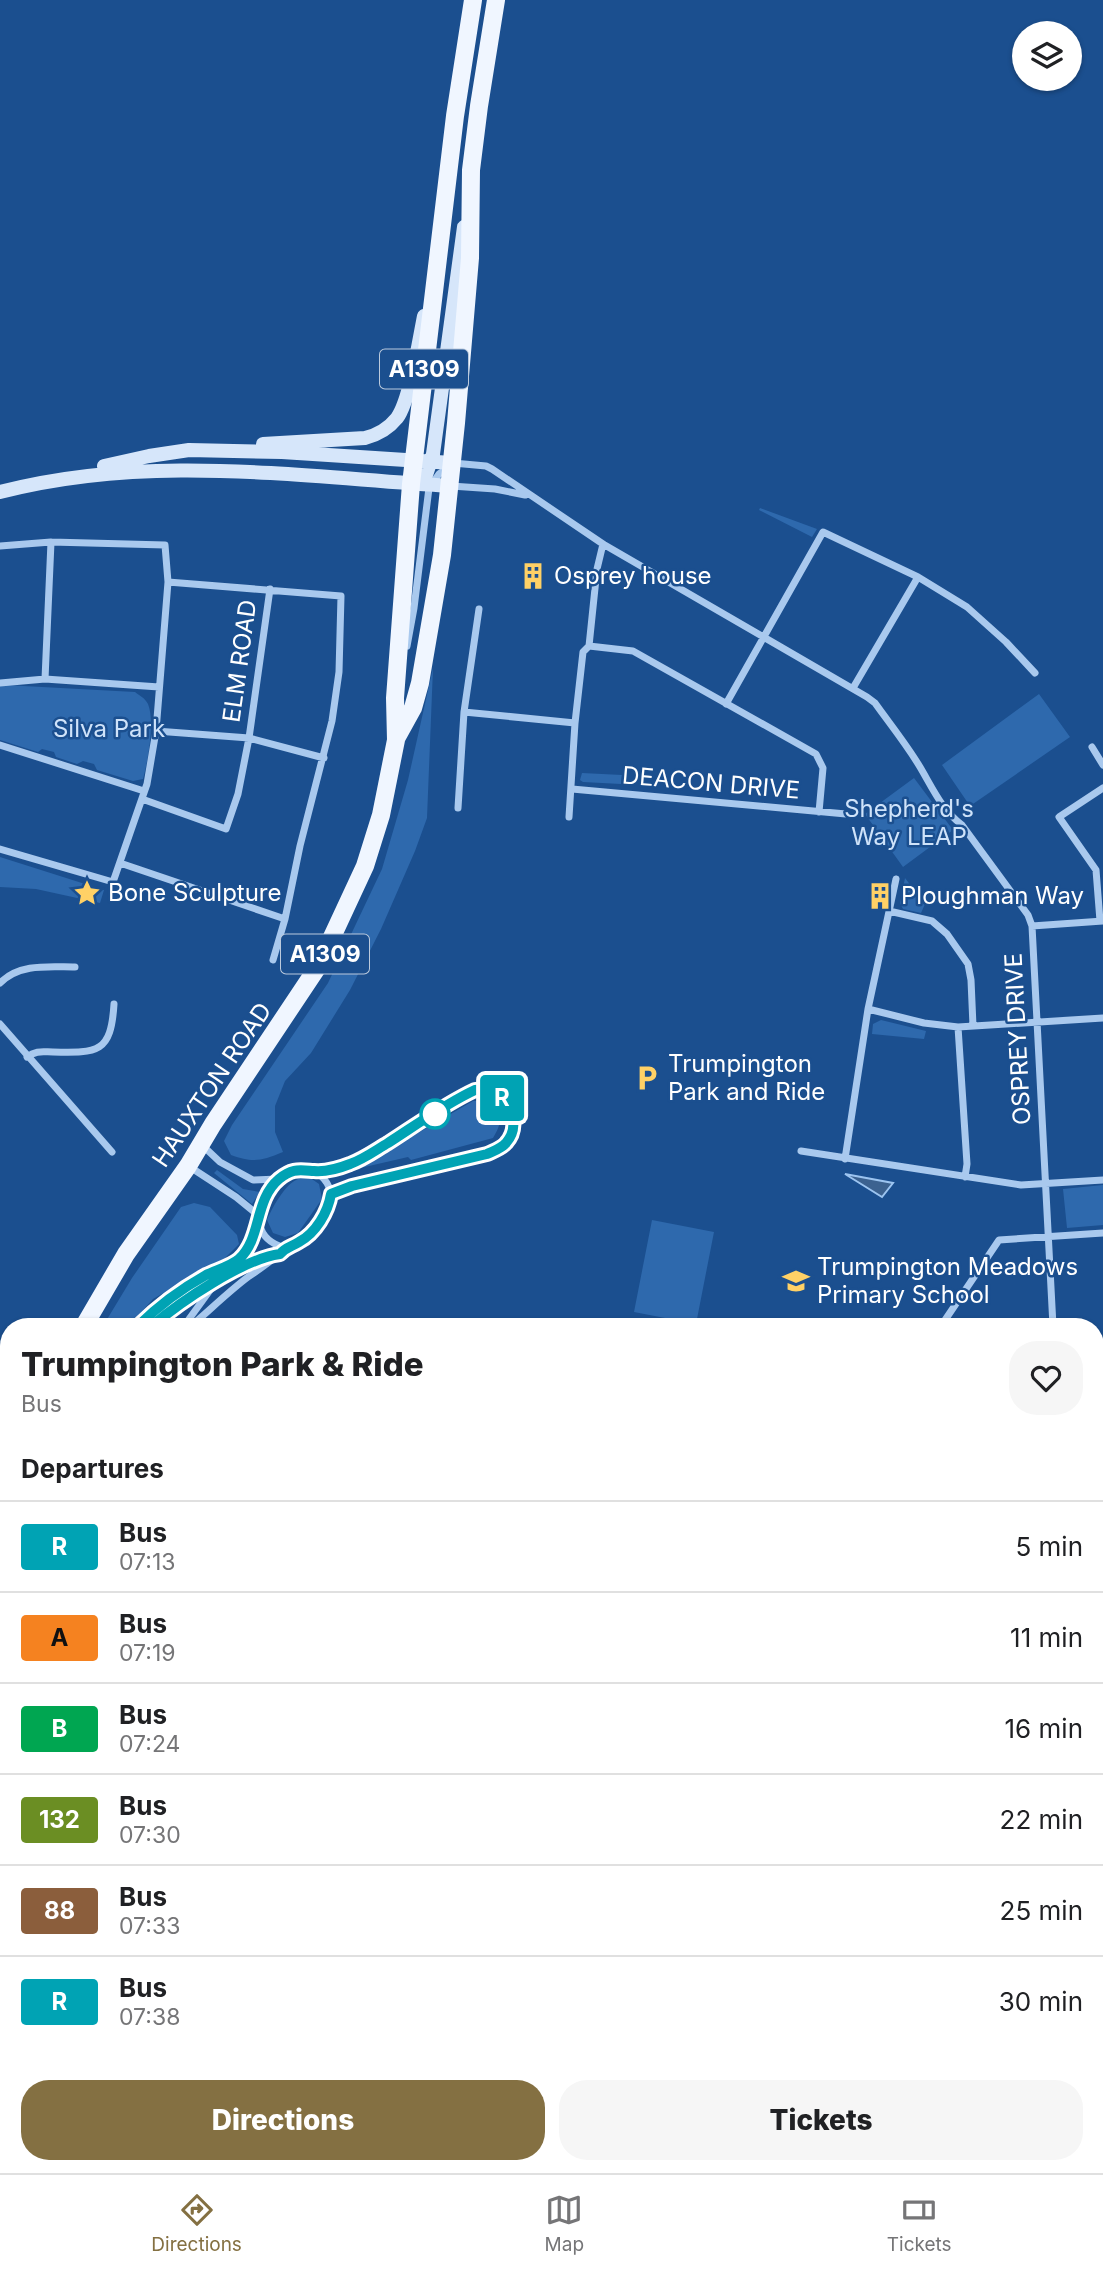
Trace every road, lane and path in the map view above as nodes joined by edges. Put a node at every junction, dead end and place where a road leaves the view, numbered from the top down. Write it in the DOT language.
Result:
graph roads {
  1 [pos="473,0"];
  2 [pos="496,0"];
  3 [pos="471,170"];
  4 [pos="438,251"];
  5 [pos="189,450"];
  6 [pos="423,462"];
  7 [pos="456,465"];
  8 [pos="66,477"];
  9 [pos="411,484"];
  10 [pos="431,485"];
  11 [pos="450,486"];
  12 [pos="0,492"];
  13 [pos="530,496"];
  14 [pos="51,542"];
  15 [pos="603,544"];
  16 [pos="0,546"];
  17 [pos="918,577"];
  18 [pos="168,582"];
  19 [pos="270,589"];
  20 [pos="479,609"];
  21 [pos="764,638"];
  22 [pos="589,646"];
  23 [pos="1035,673"];
  24 [pos="45,679"];
  25 [pos="0,682"];
  26 [pos="159,687"];
  27 [pos="853,688"];
  28 [pos="396,698"];
  29 [pos="726,704"];
  30 [pos="464,712"];
  31 [pos="575,723"];
  32 [pos="156,732"];
  33 [pos="249,738"];
  34 [pos="396,740"];
  35 [pos="0,745"];
  36 [pos="1091,747"];
  37 [pos="324,758"];
  38 [pos="1103,765"];
  39 [pos="1103,788"];
  40 [pos="572,789"];
  41 [pos="143,795"];
  42 [pos="458,808"];
  43 [pos="819,812"];
  44 [pos="846,814"];
  45 [pos="569,817"];
  46 [pos="0,849"];
  47 [pos="120,863"];
  48 [pos="896,879"];
  49 [pos="889,911"];
  50 [pos="285,919"];
  51 [pos="1102,921"];
  52 [pos="1032,926"];
  53 [pos="273,960"];
  54 [pos="75,967"];
  55 [pos="0,983"];
  56 [pos="114,1004"];
  57 [pos="868,1009"];
  58 [pos="1103,1018"];
  59 [pos="1036,1022"];
  60 [pos="0,1024"];
  61 [pos="973,1026"];
  62 [pos="958,1027"];
  63 [pos="9,1036"];
  64 [pos="0,1040"];
  65 [pos="27,1057"];
  66 [pos="201,1144"];
  67 [pos="801,1151"];
  68 [pos="112,1152"];
  69 [pos="845,1159"];
  70 [pos="188,1166"];
  71 [pos="965,1177"];
  72 [pos="278,1180"];
  73 [pos="1103,1180"];
  74 [pos="1045,1184"];
  75 [pos="258,1219"];
  76 [pos="1103,1233"];
  77 [pos="1050,1237"];
  78 [pos="285,1248"];
  79 [pos="89,1318"];
  80 [pos="190,1318"];
  81 [pos="201,1318"];
  82 [pos="947,1318"];
  83 [pos="1053,1318"];
  1 -- 4 [label="main road, A1309"];
  2 -- 3 [label="main road, A1309"];
  3 -- 6 [label="street"];
  3 -- 7 [label="main road, A1309"];
  4 -- 5 [label="street"];
  4 -- 6 [label="main road, A1309"];
  5 -- 6 [label="street"];
  5 -- 8 [label="street"];
  6 -- 7 [label="street"];
  6 -- 9 [label="main road, A1309"];
  7 -- 10 [label="street"];
  7 -- 11 [label="main road, A1309"];
  7 -- 13 [label="street, OSPREY DRIVE"];
  8 -- 9 [label="street"];
  8 -- 12 [label="street"];
  9 -- 10 [label="street"];
  9 -- 28 [label="main road, A1309"];
  10 -- 11 [label="street"];
  10 -- 28 [label="street"];
  11 -- 13 [label="street"];
  11 -- 34 [label="main road, A1309"];
  13 -- 15 [label="street, OSPREY DRIVE"];
  14 -- 16 [label="street"];
  14 -- 18 [label="street"];
  14 -- 24 [label="street"];
  15 -- 21 [label="street, OSPREY DRIVE"];
  15 -- 22 [label="street"];
  17 -- 21 [label="street"];
  17 -- 23 [label="street"];
  17 -- 27 [label="street"];
  18 -- 19 [label="street"];
  18 -- 26 [label="street"];
  19 -- 33 [label="street, ELM ROAD"];
  19 -- 37 [label="street"];
  20 -- 30 [label="street"];
  21 -- 27 [label="street, OSPREY DRIVE"];
  21 -- 29 [label="street"];
  22 -- 29 [label="street"];
  22 -- 31 [label="street"];
  24 -- 25 [label="street"];
  24 -- 26 [label="street"];
  26 -- 32 [label="street"];
  27 -- 52 [label="street, OSPREY DRIVE"];
  28 -- 34 [label="main road, A1309"];
  29 -- 43 [label="street"];
  30 -- 31 [label="street"];
  30 -- 42 [label="street"];
  31 -- 40 [label="street"];
  32 -- 33 [label="street, ELM ROAD"];
  32 -- 41 [label="street"];
  33 -- 37 [label="street, ELM ROAD"];
  33 -- 41 [label="street"];
  34 -- 66 [label="main road, HAUXTON ROAD / A1309"];
  35 -- 41 [label="street"];
  36 -- 38 [label="street"];
  37 -- 50 [label="street"];
  39 -- 51 [label="street"];
  40 -- 43 [label="street, DEACON DRIVE"];
  40 -- 45 [label="street"];
  41 -- 47 [label="street"];
  43 -- 44 [label="street, DEACON DRIVE"];
  46 -- 47 [label="street"];
  47 -- 50 [label="street"];
  48 -- 49 [label="street"];
  49 -- 57 [label="street"];
  49 -- 61 [label="street"];
  50 -- 53 [label="street"];
  51 -- 52 [label="street"];
  52 -- 59 [label="street, OSPREY DRIVE"];
  54 -- 55 [label="street"];
  56 -- 65 [label="street"];
  57 -- 62 [label="street"];
  57 -- 69 [label="street"];
  58 -- 59 [label="street"];
  59 -- 61 [label="street"];
  59 -- 74 [label="street, OSPREY DRIVE"];
  60 -- 63 [label="street"];
  61 -- 62 [label="street"];
  62 -- 71 [label="street"];
  63 -- 64 [label="street"];
  63 -- 65 [label="street"];
  65 -- 68 [label="street"];
  66 -- 70 [label="main road, HAUXTON ROAD / A1309"];
  66 -- 72 [label="street"];
  67 -- 69 [label="street"];
  69 -- 71 [label="street"];
  70 -- 75 [label="street"];
  70 -- 79 [label="main road, HAUXTON ROAD / A1309"];
  71 -- 74 [label="street"];
  72 -- 75 [label="street"];
  72 -- 78 [label="street"];
  73 -- 74 [label="street"];
  74 -- 77 [label="street, OSPREY DRIVE"];
  75 -- 78 [label="street"];
  75 -- 80 [label="street"];
  76 -- 77 [label="street"];
  77 -- 82 [label="street"];
  77 -- 83 [label="street, OSPREY DRIVE"];
  78 -- 81 [label="street"];
}
